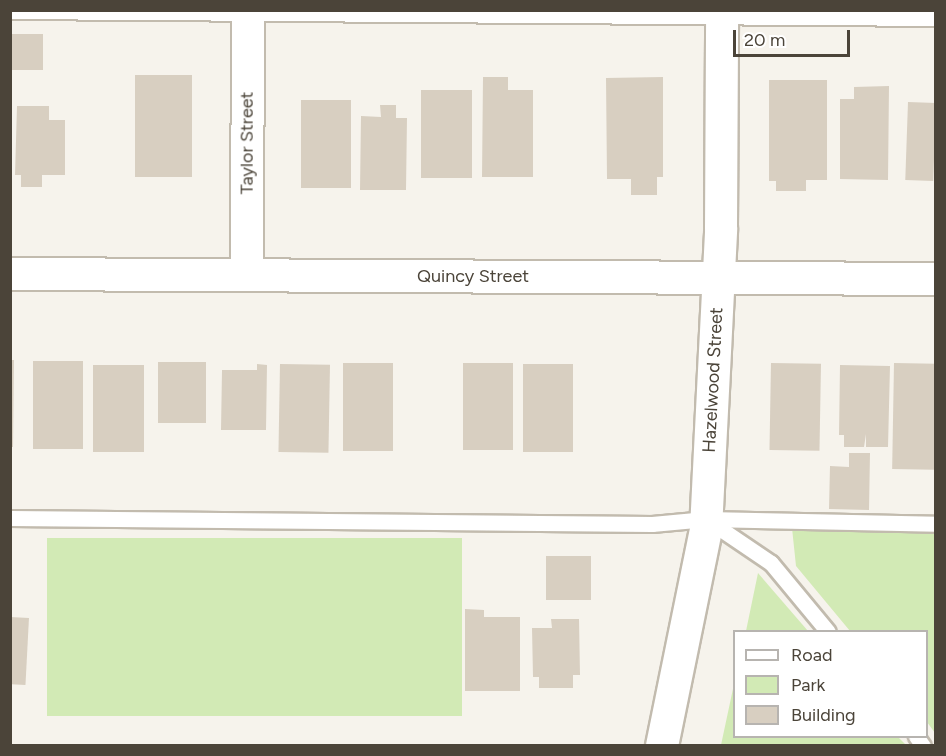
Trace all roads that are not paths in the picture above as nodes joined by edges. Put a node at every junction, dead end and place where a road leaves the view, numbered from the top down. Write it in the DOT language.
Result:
graph roads {
  1 [pos="14,11"];
  2 [pos="248,12"];
  3 [pos="478,13"];
  4 [pos="722,13"];
  5 [pos="936,18"];
  6 [pos="10,274"];
  7 [pos="247,275"];
  8 [pos="718,278"];
  9 [pos="936,279"];
  10 [pos="10,518"];
  11 [pos="706,519"];
  12 [pos="936,524"];
  13 [pos="826,630"];
  14 [pos="662,746"];
  1 -- 2 [label="lane"];
  2 -- 3 [label="lane"];
  2 -- 7 [label="street, Taylor Street"];
  3 -- 4 [label="lane"];
  4 -- 5 [label="lane"];
  4 -- 8 [label="street, Hazelwood Street"];
  6 -- 7 [label="street, Quincy Street"];
  7 -- 8 [label="street, Quincy Street"];
  8 -- 9 [label="street, Quincy Street"];
  8 -- 11 [label="street, Hazelwood Street"];
  10 -- 11 [label="lane"];
  11 -- 12 [label="lane"];
  11 -- 13 [label="lane"];
  11 -- 14 [label="street, Hazelwood Street"];
}
